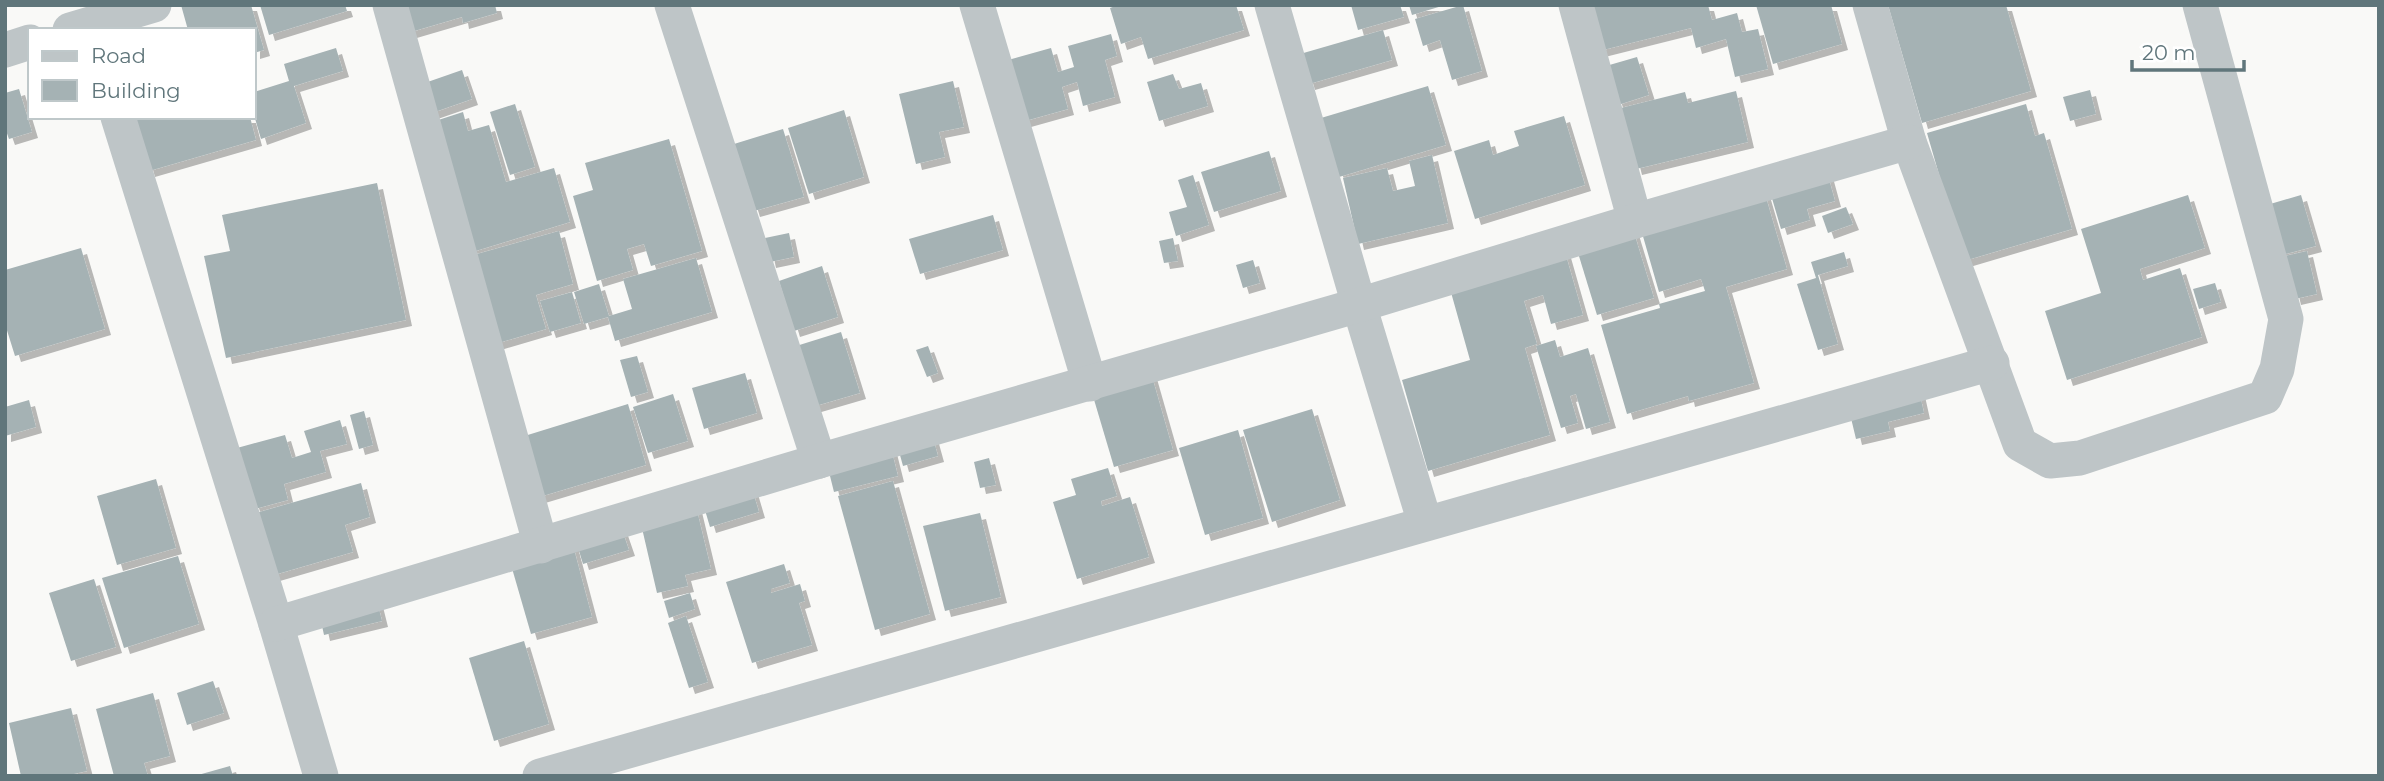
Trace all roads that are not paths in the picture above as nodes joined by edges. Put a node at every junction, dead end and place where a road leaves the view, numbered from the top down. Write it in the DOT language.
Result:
graph roads {
  1 [pos="153,5"];
  2 [pos="390,5"];
  3 [pos="672,5"];
  4 [pos="977,5"];
  5 [pos="1272,5"];
  6 [pos="1576,5"];
  7 [pos="1870,5"];
  8 [pos="2200,5"];
  9 [pos="83,22"];
  10 [pos="28,43"];
  11 [pos="5,50"];
  12 [pos="119,119"];
  13 [pos="1909,142"];
  14 [pos="1635,221"];
  15 [pos="1359,305"];
  16 [pos="1992,363"];
  17 [pos="1090,384"];
  18 [pos="819,461"];
  19 [pos="1425,523"];
  20 [pos="541,546"];
  21 [pos="276,624"];
  22 [pos="321,776"];
  23 [pos="540,776"];
  1 -- 9 [label="street"];
  2 -- 20 [label="street"];
  3 -- 18 [label="street"];
  4 -- 17 [label="street"];
  5 -- 15 [label="street"];
  6 -- 14 [label="street"];
  7 -- 13 [label="street"];
  8 -- 16 [label="street"];
  10 -- 11 [label="street"];
  12 -- 21 [label="street"];
  13 -- 14 [label="street"];
  13 -- 16 [label="street"];
  14 -- 15 [label="street"];
  15 -- 17 [label="street"];
  15 -- 19 [label="street"];
  16 -- 19 [label="street"];
  17 -- 18 [label="street"];
  18 -- 20 [label="street"];
  19 -- 23 [label="street"];
  20 -- 21 [label="street"];
  21 -- 22 [label="street"];
}
